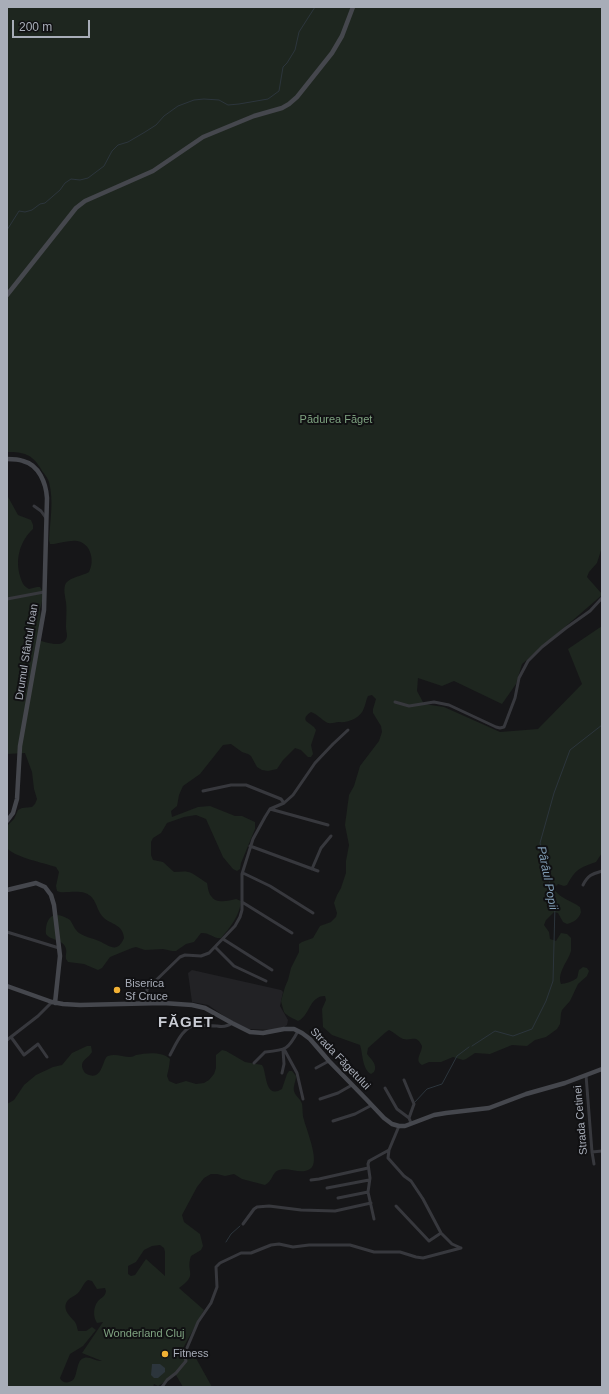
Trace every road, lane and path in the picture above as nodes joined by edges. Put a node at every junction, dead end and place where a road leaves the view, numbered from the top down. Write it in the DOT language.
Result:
graph roads {
  1 [pos="353,7"];
  2 [pos="7,295"];
  3 [pos="7,459"];
  4 [pos="34,506"];
  5 [pos="46,518"];
  6 [pos="44,592"];
  7 [pos="602,598"];
  8 [pos="7,599"];
  9 [pos="395,702"];
  10 [pos="348,730"];
  11 [pos="203,790"];
  12 [pos="284,803"];
  13 [pos="270,809"];
  14 [pos="7,821"];
  15 [pos="328,825"];
  16 [pos="331,836"];
  17 [pos="250,846"];
  18 [pos="312,869"];
  19 [pos="318,871"];
  20 [pos="602,871"];
  21 [pos="243,873"];
  22 [pos="583,885"];
  23 [pos="7,890"];
  24 [pos="242,902"];
  25 [pos="313,913"];
  26 [pos="7,932"];
  27 [pos="292,933"];
  28 [pos="223,939"];
  29 [pos="215,947"];
  30 [pos="59,948"];
  31 [pos="272,970"];
  32 [pos="266,981"];
  33 [pos="7,986"];
  34 [pos="54,1002"];
  35 [pos="146,1003"];
  36 [pos="232,1023"];
  37 [pos="298,1031"];
  38 [pos="11,1037"];
  39 [pos="7,1040"];
  40 [pos="283,1050"];
  41 [pos="170,1055"];
  42 [pos="47,1057"];
  43 [pos="329,1061"];
  44 [pos="254,1063"];
  45 [pos="316,1068"];
  46 [pos="602,1069"];
  47 [pos="282,1073"];
  48 [pos="586,1075"];
  49 [pos="404,1080"];
  50 [pos="352,1085"];
  51 [pos="385,1088"];
  52 [pos="303,1099"];
  53 [pos="320,1099"];
  54 [pos="372,1105"];
  55 [pos="333,1121"];
  56 [pos="410,1121"];
  57 [pos="399,1126"];
  58 [pos="389,1150"];
  59 [pos="602,1151"];
  60 [pos="592,1152"];
  61 [pos="594,1164"];
  62 [pos="368,1168"];
  63 [pos="311,1180"];
  64 [pos="369,1180"];
  65 [pos="328,1188"];
  66 [pos="368,1192"];
  67 [pos="338,1198"];
  68 [pos="371,1203"];
  69 [pos="396,1206"];
  70 [pos="374,1219"];
  71 [pos="243,1224"];
  72 [pos="441,1233"];
  73 [pos="162,1387"];
  1 -- 2 [label="main road"];
  3 -- 5 [label="main road, Drumul Sfântul Ioan"];
  4 -- 5 [label="street"];
  5 -- 6 [label="main road, Drumul Sfântul Ioan"];
  6 -- 8 [label="street"];
  6 -- 14 [label="main road, Drumul Sfântul Ioan"];
  7 -- 9 [label="street"];
  10 -- 12 [label="street"];
  11 -- 12 [label="street"];
  12 -- 13 [label="street"];
  13 -- 15 [label="street"];
  13 -- 17 [label="street"];
  16 -- 18 [label="street"];
  17 -- 18 [label="street"];
  17 -- 21 [label="street"];
  18 -- 19 [label="street"];
  20 -- 22 [label="street"];
  21 -- 24 [label="street"];
  21 -- 25 [label="street"];
  23 -- 30 [label="main road"];
  24 -- 27 [label="street"];
  24 -- 28 [label="street"];
  26 -- 30 [label="street"];
  28 -- 29 [label="street"];
  28 -- 31 [label="street"];
  29 -- 32 [label="street"];
  29 -- 35 [label="street"];
  30 -- 34 [label="main road"];
  33 -- 34 [label="main road, Strada Făgetului"];
  34 -- 35 [label="main road, Strada Făgetului"];
  34 -- 38 [label="street"];
  35 -- 36 [label="main road, Strada Făgetului"];
  36 -- 37 [label="main road, Strada Făgetului"];
  36 -- 41 [label="street"];
  37 -- 40 [label="street"];
  37 -- 43 [label="main road, Strada Făgetului"];
  38 -- 39 [label="street"];
  38 -- 42 [label="street"];
  40 -- 44 [label="street"];
  40 -- 47 [label="street"];
  40 -- 52 [label="street"];
  43 -- 45 [label="street"];
  43 -- 50 [label="main road, Strada Făgetului"];
  46 -- 48 [label="main road"];
  48 -- 56 [label="main road"];
  48 -- 60 [label="street, Strada Cetinei"];
  49 -- 56 [label="street"];
  50 -- 53 [label="street"];
  50 -- 54 [label="main road, Strada Făgetului"];
  51 -- 56 [label="street"];
  54 -- 55 [label="street"];
  54 -- 57 [label="main road, Strada Făgetului"];
  56 -- 57 [label="main road"];
  57 -- 58 [label="street"];
  58 -- 62 [label="street"];
  58 -- 72 [label="street"];
  59 -- 60 [label="street"];
  60 -- 61 [label="street, Strada Cetinei"];
  62 -- 63 [label="street"];
  62 -- 64 [label="street"];
  64 -- 65 [label="street"];
  64 -- 66 [label="street"];
  66 -- 67 [label="street"];
  66 -- 68 [label="street"];
  68 -- 70 [label="street"];
  68 -- 71 [label="street"];
  69 -- 72 [label="street"];
  72 -- 73 [label="street"];
}
